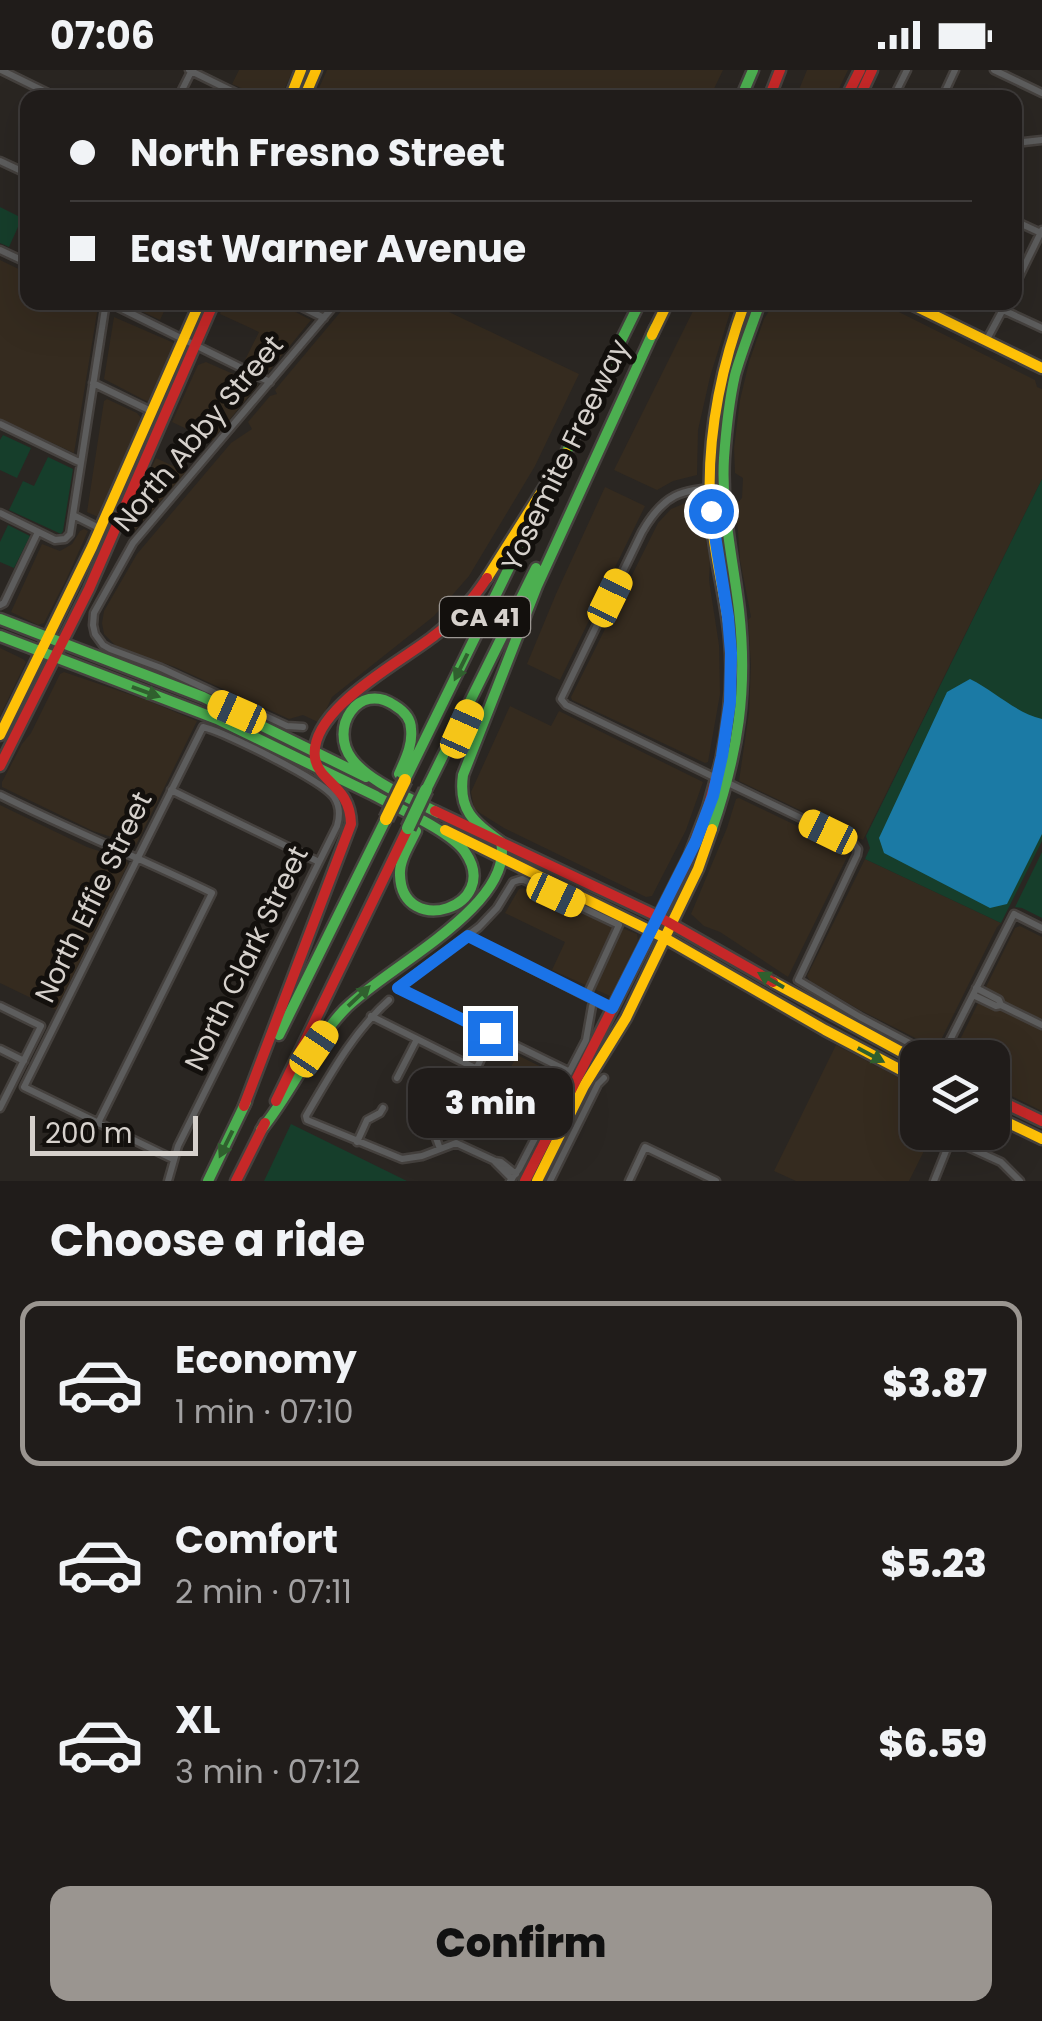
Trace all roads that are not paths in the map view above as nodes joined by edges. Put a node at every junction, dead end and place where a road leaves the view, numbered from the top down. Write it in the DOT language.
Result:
graph roads {
  1 [pos="1,70"];
  2 [pos="191,70"];
  3 [pos="994,70"];
  4 [pos="42,90"];
  5 [pos="230,90"];
  6 [pos="1042,93"];
  7 [pos="1041,232"];
  8 [pos="1022,264"];
  9 [pos="106,310"];
  10 [pos="123,310"];
  11 [pos="198,310"];
  12 [pos="209,310"];
  13 [pos="308,310"];
  14 [pos="330,310"];
  15 [pos="636,310"];
  16 [pos="664,310"];
  17 [pos="742,310"];
  18 [pos="757,310"];
  19 [pos="923,310"];
  20 [pos="1003,310"];
  21 [pos="1011,310"];
  22 [pos="324,318"];
  23 [pos="655,328"];
  24 [pos="1042,328"];
  25 [pos="986,341"];
  26 [pos="189,342"];
  27 [pos="1042,368"];
  28 [pos="270,382"];
  29 [pos="93,383"];
  30 [pos="152,412"];
  31 [pos="0,424"];
  32 [pos="152,444"];
  33 [pos="566,454"];
  34 [pos="81,463"];
  35 [pos="716,488"];
  36 [pos="0,513"];
  37 [pos="72,515"];
  38 [pos="106,530"];
  39 [pos="38,532"];
  40 [pos="134,543"];
  41 [pos="0,605"];
  42 [pos="0,619"];
  43 [pos="0,636"];
  44 [pos="55,641"];
  45 [pos="48,656"];
  46 [pos="303,727"];
  47 [pos="0,735"];
  48 [pos="315,752"];
  49 [pos="0,766"];
  50 [pos="320,769"];
  51 [pos="402,778"];
  52 [pos="723,781"];
  53 [pos="171,790"];
  54 [pos="372,794"];
  55 [pos="0,796"];
  56 [pos="339,810"];
  57 [pos="438,813"];
  58 [pos="412,830"];
  59 [pos="501,842"];
  60 [pos="138,857"];
  61 [pos="504,859"];
  62 [pos="319,862"];
  63 [pos="665,921"];
  64 [pos="1042,928"];
  65 [pos="658,934"];
  66 [pos="468,936"];
  67 [pos="974,992"];
  68 [pos="587,995"];
  69 [pos="389,1000"];
  70 [pos="596,1000"];
  71 [pos="0,1006"];
  72 [pos="612,1008"];
  73 [pos="371,1016"];
  74 [pos="1042,1024"];
  75 [pos="416,1039"];
  76 [pos="906,1040"];
  77 [pos="949,1040"];
  78 [pos="488,1046"];
  79 [pos="0,1049"];
  80 [pos="900,1052"];
  81 [pos="24,1061"];
  82 [pos="477,1069"];
  83 [pos="900,1070"];
  84 [pos="568,1071"];
  85 [pos="397,1078"];
  86 [pos="604,1078"];
  87 [pos="244,1106"];
  88 [pos="1010,1106"];
  89 [pos="0,1108"];
  90 [pos="382,1108"];
  91 [pos="428,1116"];
  92 [pos="1042,1121"];
  93 [pos="98,1124"];
  94 [pos="1010,1124"];
  95 [pos="539,1129"];
  96 [pos="261,1130"];
  97 [pos="1042,1139"];
  98 [pos="358,1142"];
  99 [pos="440,1148"];
  100 [pos="173,1159"];
  101 [pos="516,1179"];
  102 [pos="168,1181"];
  103 [pos="208,1181"];
  104 [pos="236,1181"];
  105 [pos="537,1181"];
  106 [pos="550,1181"];
  107 [pos="629,1181"];
  108 [pos="716,1181"];
  109 [pos="934,1181"];
  110 [pos="1020,1181"];
  1 -- 4 [label="street"];
  2 -- 5 [label="street"];
  3 -- 6 [label="street"];
  7 -- 8 [label="street"];
  9 -- 29 [label="street"];
  10 -- 26 [label="street"];
  11 -- 26 [label="main road"];
  12 -- 26 [label="main road"];
  13 -- 22 [label="street"];
  14 -- 22 [label="street, North Abby Street"];
  15 -- 33 [label="main road, Yosemite Freeway / CA 41"];
  16 -- 23 [label="main road, Yosemite Freeway / CA 41"];
  17 -- 35 [label="main road"];
  18 -- 35 [label="main road"];
  19 -- 25 [label="main road"];
  20 -- 25 [label="street"];
  21 -- 24 [label="street"];
  22 -- 28 [label="street, North Abby Street"];
  23 -- 58 [label="main road, Yosemite Freeway / CA 41, bridge"];
  23 -- 59 [label="main road"];
  25 -- 27 [label="main road"];
  26 -- 28 [label="street"];
  26 -- 30 [label="main road"];
  26 -- 32 [label="main road"];
  28 -- 40 [label="street, North Abby Street"];
  29 -- 30 [label="street"];
  29 -- 34 [label="street"];
  30 -- 32 [label="main road"];
  30 -- 38 [label="main road"];
  31 -- 34 [label="street"];
  32 -- 38 [label="main road"];
  33 -- 48 [label="main road"];
  33 -- 51 [label="main road, Yosemite Freeway / CA 41, one-way"];
  34 -- 37 [label="street"];
  35 -- 52 [label="main road"];
  35 -- 52 [label="main road"];
  35 -- 52 [label="street"];
  36 -- 39 [label="street"];
  37 -- 38 [label="street"];
  37 -- 39 [label="street"];
  38 -- 40 [label="street"];
  38 -- 44 [label="main road"];
  38 -- 44 [label="main road"];
  39 -- 41 [label="street"];
  40 -- 46 [label="street, North Abby Street"];
  42 -- 44 [label="main road"];
  43 -- 45 [label="main road"];
  44 -- 45 [label="main road"];
  44 -- 48 [label="main road"];
  45 -- 47 [label="main road"];
  45 -- 49 [label="main road"];
  45 -- 50 [label="main road, one-way"];
  48 -- 50 [label="main road"];
  48 -- 57 [label="main road"];
  50 -- 54 [label="main road"];
  50 -- 87 [label="main road"];
  51 -- 57 [label="main road"];
  51 -- 87 [label="main road, bridge"];
  52 -- 63 [label="main road"];
  52 -- 63 [label="main road"];
  52 -- 76 [label="street"];
  53 -- 56 [label="street, North Effie Street"];
  53 -- 60 [label="street, North Effie Street"];
  53 -- 62 [label="street"];
  54 -- 58 [label="main road"];
  54 -- 61 [label="main road"];
  55 -- 60 [label="street"];
  56 -- 62 [label="street, North Clark Street"];
  57 -- 59 [label="main road"];
  58 -- 96 [label="main road, CA 41"];
  59 -- 61 [label="main road"];
  59 -- 63 [label="main road"];
  60 -- 93 [label="street"];
  60 -- 93 [label="street, North Effie Street"];
  61 -- 65 [label="main road"];
  96 -- 61 [label="main road, one-way"];
  62 -- 100 [label="street, North Clark Street"];
  63 -- 65 [label="main road"];
  80 -- 63 [label="main road, one-way"];
  64 -- 67 [label="street"];
  65 -- 72 [label="main road"];
  65 -- 83 [label="main road, one-way"];
  65 -- 105 [label="main road"];
  66 -- 68 [label="street"];
  66 -- 68 [label="street"];
  66 -- 84 [label="street"];
  67 -- 74 [label="street"];
  67 -- 77 [label="street"];
  68 -- 70 [label="street"];
  69 -- 73 [label="street"];
  70 -- 72 [label="street"];
  70 -- 84 [label="street"];
  71 -- 81 [label="street"];
  72 -- 101 [label="main road"];
  73 -- 75 [label="street"];
  73 -- 98 [label="street"];
  75 -- 82 [label="street"];
  75 -- 85 [label="street"];
  78 -- 82 [label="street"];
  79 -- 81 [label="street"];
  81 -- 89 [label="street"];
  82 -- 95 [label="street"];
  84 -- 95 [label="street"];
  86 -- 106 [label="street"];
  87 -- 103 [label="main road, one-way"];
  88 -- 92 [label="main road"];
  90 -- 98 [label="street"];
  91 -- 99 [label="street"];
  93 -- 100 [label="street"];
  94 -- 97 [label="main road"];
  95 -- 101 [label="street"];
  96 -- 104 [label="main road, CA 41"];
  98 -- 99 [label="street"];
  99 -- 101 [label="street"];
  100 -- 102 [label="street, North Clark Street"];
  107 -- 108 [label="street"];
  109 -- 110 [label="street"];
}
